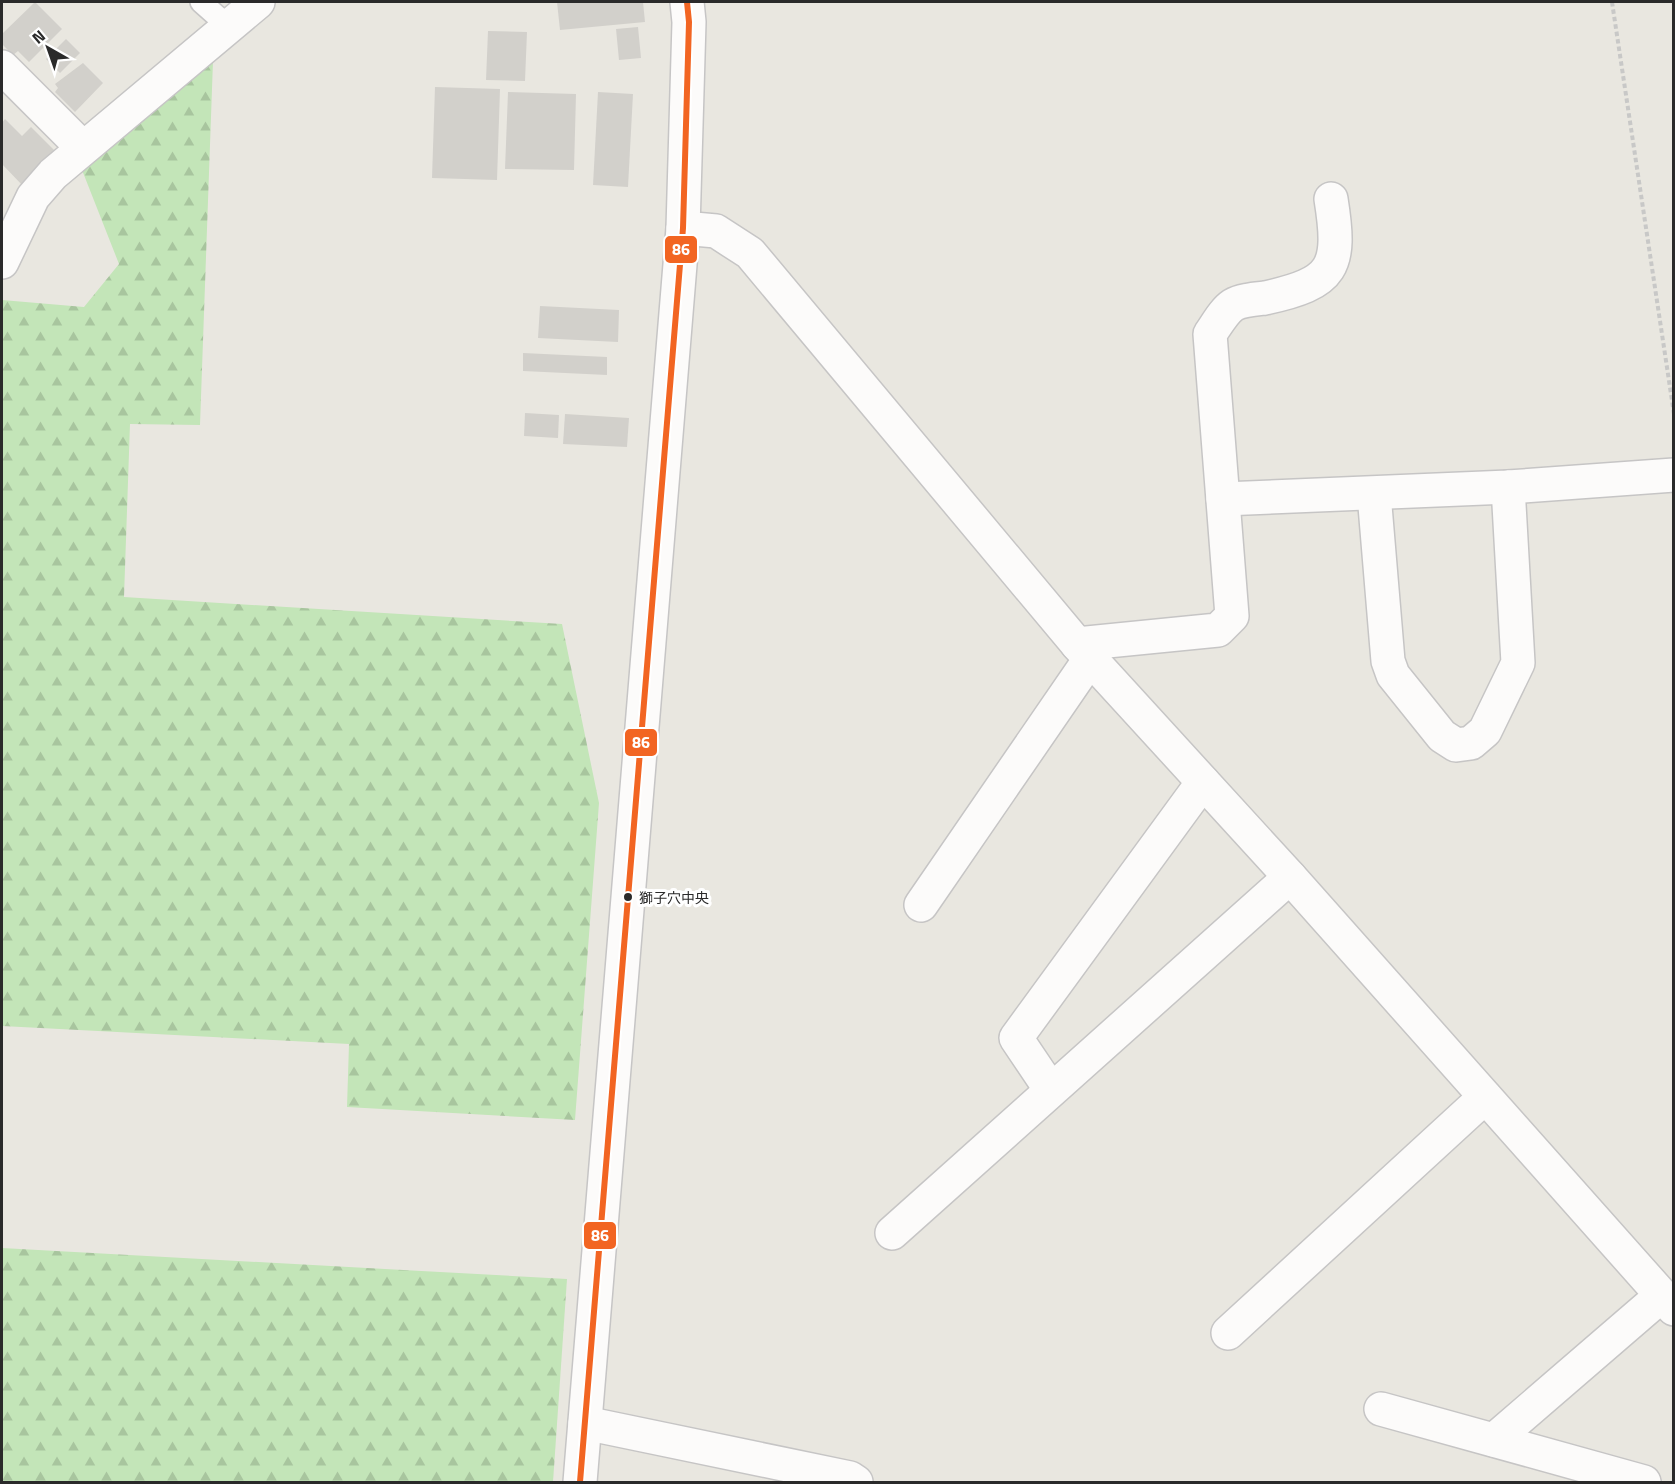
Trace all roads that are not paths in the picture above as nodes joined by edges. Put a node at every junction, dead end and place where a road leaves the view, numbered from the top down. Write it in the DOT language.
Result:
graph roads {
  1 [pos="201,2"];
  2 [pos="258,2"];
  3 [pos="687,2"];
  4 [pos="228,26"];
  5 [pos="2,68"];
  6 [pos="83,148"];
  7 [pos="1331,198"];
  8 [pos="683,228"];
  9 [pos="2,262"];
  10 [pos="1674,475"];
  11 [pos="1509,487"];
  12 [pos="1374,494"];
  13 [pos="1223,499"];
  14 [pos="1084,651"];
  15 [pos="1203,782"];
  16 [pos="1290,877"];
  17 [pos="921,905"];
  18 [pos="1051,1090"];
  19 [pos="1485,1097"];
  20 [pos="892,1233"];
  21 [pos="1667,1302"];
  22 [pos="1228,1334"];
  23 [pos="1381,1409"];
  24 [pos="585,1423"];
  25 [pos="1494,1440"];
  26 [pos="580,1482"];
  27 [pos="856,1482"];
  28 [pos="1644,1482"];
  1 -- 4 [label="lane"];
  2 -- 4 [label="street"];
  3 -- 8 [label="street"];
  4 -- 6 [label="street"];
  5 -- 6 [label="street"];
  6 -- 9 [label="street"];
  7 -- 13 [label="street"];
  8 -- 14 [label="street"];
  8 -- 24 [label="street"];
  10 -- 11 [label="street"];
  11 -- 12 [label="street"];
  11 -- 12 [label="street"];
  12 -- 13 [label="street"];
  13 -- 14 [label="street"];
  14 -- 15 [label="street"];
  14 -- 17 [label="street"];
  15 -- 16 [label="street"];
  15 -- 18 [label="street"];
  16 -- 18 [label="street"];
  16 -- 19 [label="street"];
  18 -- 20 [label="street"];
  19 -- 21 [label="street"];
  19 -- 22 [label="street"];
  21 -- 25 [label="street"];
  23 -- 25 [label="street"];
  24 -- 26 [label="street"];
  24 -- 27 [label="street"];
  25 -- 28 [label="street"];
}
